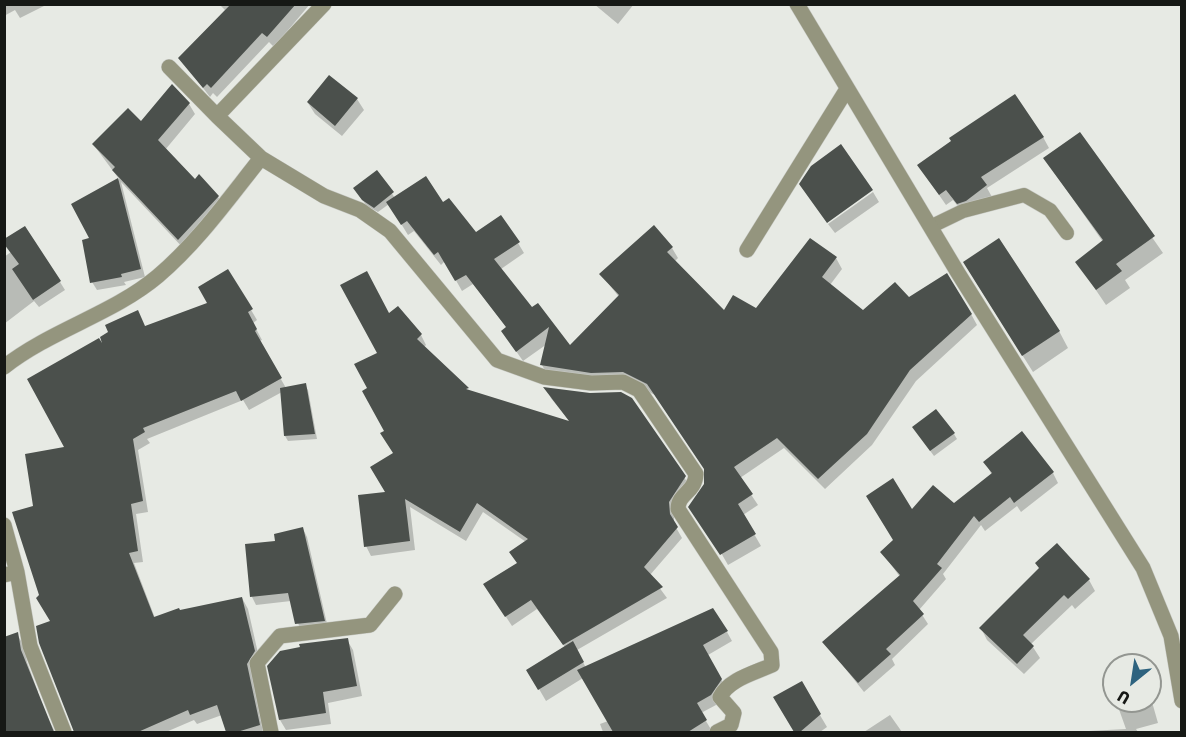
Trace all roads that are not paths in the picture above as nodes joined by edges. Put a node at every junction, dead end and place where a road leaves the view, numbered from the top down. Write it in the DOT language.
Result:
graph roads {
  1 [pos="324,4"];
  2 [pos="797,4"];
  3 [pos="169,67"];
  4 [pos="847,89"];
  5 [pos="217,116"];
  6 [pos="261,158"];
  7 [pos="932,226"];
  8 [pos="1067,233"];
  9 [pos="747,250"];
  10 [pos="4,367"];
  11 [pos="4,525"];
  12 [pos="11,574"];
  13 [pos="395,594"];
  14 [pos="1182,701"];
  15 [pos="64,732"];
  16 [pos="271,732"];
  17 [pos="717,732"];
  1 -- 5 [label="street"];
  2 -- 4 [label="street"];
  3 -- 5 [label="street"];
  4 -- 7 [label="street"];
  4 -- 9 [label="street"];
  5 -- 6 [label="street"];
  6 -- 10 [label="street"];
  6 -- 17 [label="street"];
  7 -- 8 [label="lane"];
  7 -- 14 [label="street"];
  11 -- 12 [label="street"];
  12 -- 15 [label="street"];
  13 -- 16 [label="street"];
}
